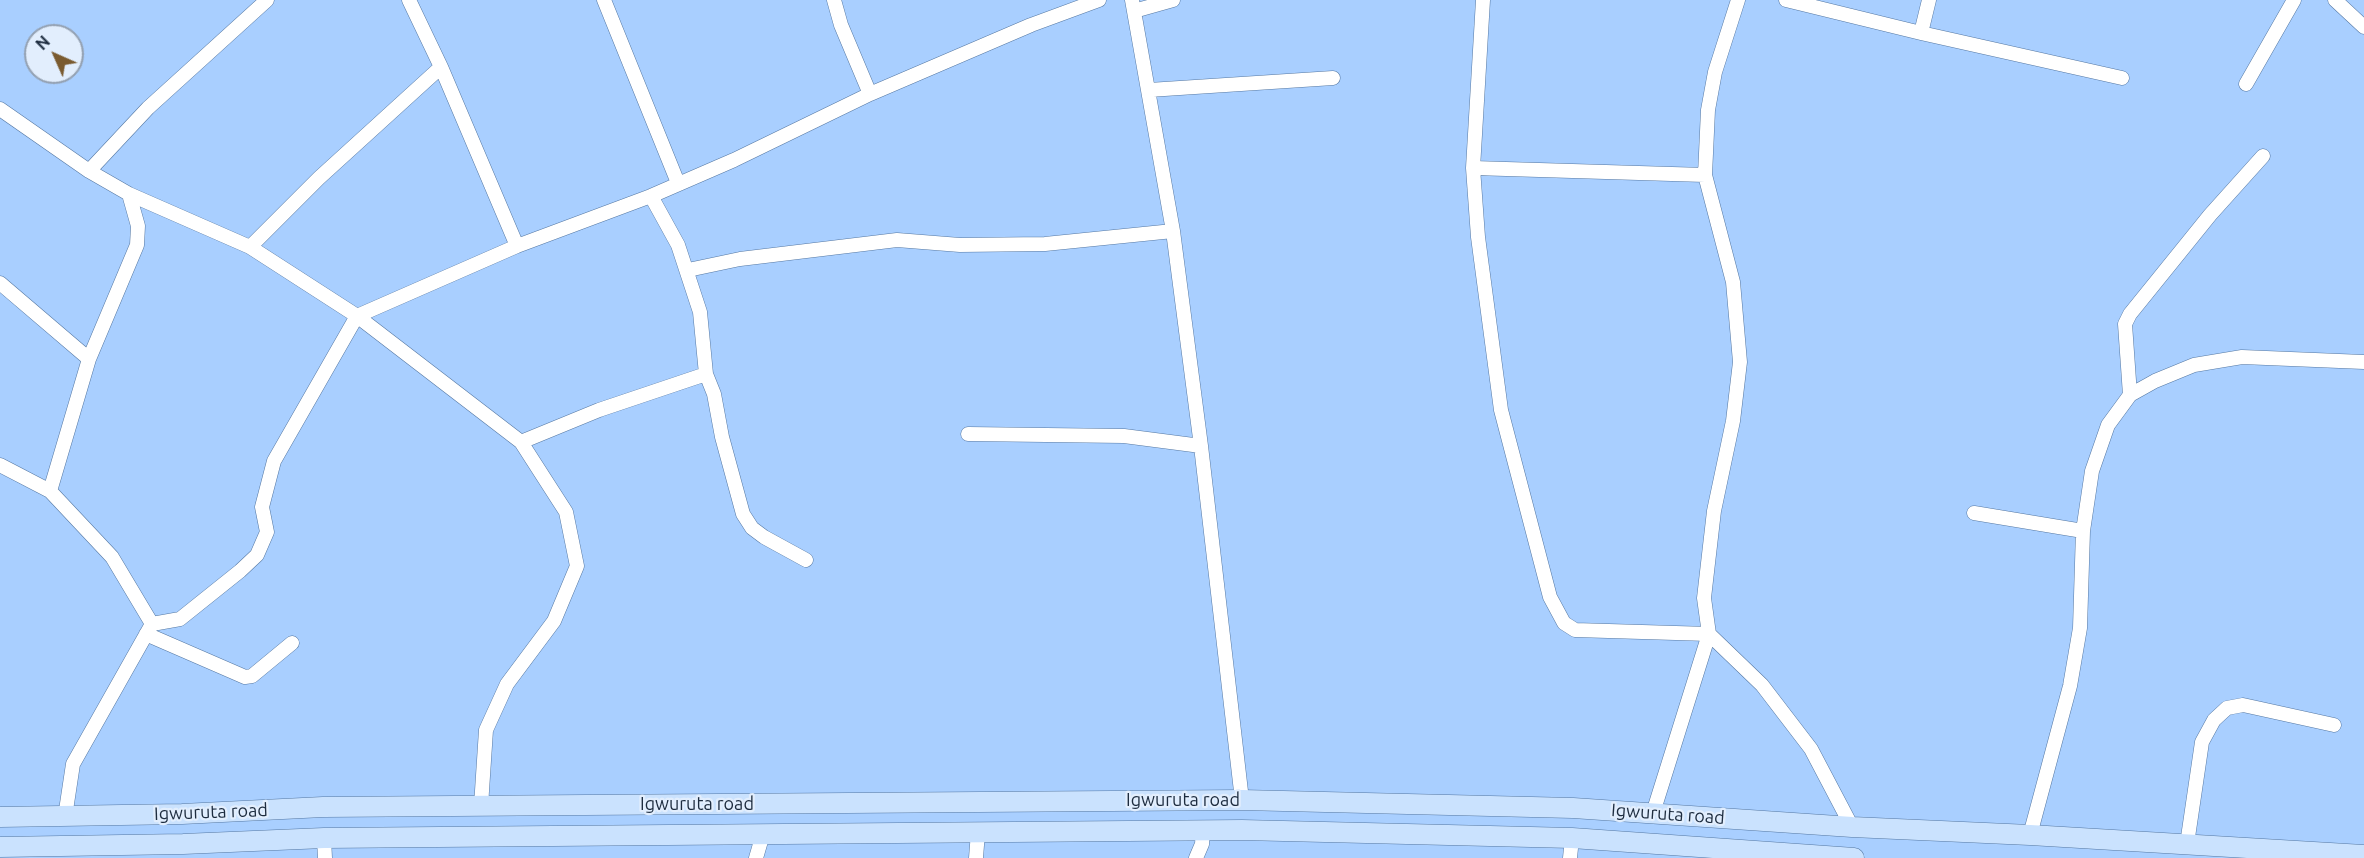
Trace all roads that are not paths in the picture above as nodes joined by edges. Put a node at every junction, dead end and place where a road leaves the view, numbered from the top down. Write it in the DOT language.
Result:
graph roads {
  1 [pos="267,0"];
  2 [pos="409,0"];
  3 [pos="604,0"];
  4 [pos="834,0"];
  5 [pos="1099,0"];
  6 [pos="1173,0"];
  7 [pos="1483,0"];
  8 [pos="1738,0"];
  9 [pos="1786,0"];
  10 [pos="1929,0"];
  11 [pos="2294,0"];
  12 [pos="2335,0"];
  13 [pos="1133,6"];
  14 [pos="2364,27"];
  15 [pos="1921,33"];
  16 [pos="441,67"];
  17 [pos="1333,78"];
  18 [pos="2122,78"];
  19 [pos="2246,84"];
  20 [pos="1149,90"];
  21 [pos="870,94"];
  22 [pos="0,109"];
  23 [pos="2263,156"];
  24 [pos="1473,168"];
  25 [pos="89,171"];
  26 [pos="1705,175"];
  27 [pos="678,183"];
  28 [pos="129,194"];
  29 [pos="651,196"];
  30 [pos="1173,231"];
  31 [pos="517,246"];
  32 [pos="250,247"];
  33 [pos="688,270"];
  34 [pos="0,283"];
  35 [pos="357,316"];
  36 [pos="89,359"];
  37 [pos="2364,362"];
  38 [pos="706,374"];
  39 [pos="2130,395"];
  40 [pos="968,434"];
  41 [pos="521,442"];
  42 [pos="1201,446"];
  43 [pos="0,465"];
  44 [pos="50,491"];
  45 [pos="1974,513"];
  46 [pos="2083,531"];
  47 [pos="806,560"];
  48 [pos="149,629"];
  49 [pos="1710,634"];
  50 [pos="292,643"];
  51 [pos="2334,725"];
  52 [pos="1242,800"];
  53 [pos="480,806"];
  54 [pos="1653,813"];
  55 [pos="0,817"];
  56 [pos="65,817"];
  57 [pos="1852,828"];
  58 [pos="1203,830"];
  59 [pos="978,832"];
  60 [pos="763,834"];
  61 [pos="2030,835"];
  62 [pos="324,838"];
  63 [pos="1572,838"];
  64 [pos="2187,844"];
  65 [pos="0,848"];
  66 [pos="185,851"];
  67 [pos="2364,855"];
  68 [pos="325,858"];
  69 [pos="756,858"];
  70 [pos="976,858"];
  71 [pos="1196,858"];
  72 [pos="1570,858"];
  73 [pos="1854,858"];
  1 -- 25 [label="street"];
  2 -- 16 [label="street"];
  3 -- 27 [label="street"];
  4 -- 21 [label="street"];
  5 -- 21 [label="street"];
  6 -- 13 [label="street"];
  7 -- 24 [label="street"];
  8 -- 26 [label="street"];
  9 -- 15 [label="street"];
  10 -- 15 [label="street"];
  11 -- 19 [label="street"];
  12 -- 14 [label="street"];
  13 -- 20 [label="street"];
  15 -- 18 [label="street"];
  16 -- 31 [label="street"];
  16 -- 32 [label="street"];
  17 -- 20 [label="street"];
  20 -- 30 [label="street"];
  21 -- 27 [label="street"];
  22 -- 25 [label="street"];
  23 -- 39 [label="street"];
  24 -- 26 [label="street"];
  24 -- 49 [label="street"];
  25 -- 28 [label="street"];
  26 -- 49 [label="street"];
  27 -- 29 [label="street"];
  28 -- 32 [label="street"];
  28 -- 36 [label="street"];
  29 -- 31 [label="street"];
  29 -- 33 [label="street"];
  30 -- 33 [label="street"];
  30 -- 42 [label="street"];
  31 -- 35 [label="street"];
  32 -- 35 [label="street"];
  33 -- 38 [label="street"];
  34 -- 36 [label="street"];
  35 -- 41 [label="street"];
  35 -- 48 [label="street"];
  36 -- 44 [label="street"];
  37 -- 39 [label="street"];
  38 -- 41 [label="street"];
  38 -- 47 [label="street"];
  39 -- 46 [label="street"];
  40 -- 42 [label="street"];
  41 -- 53 [label="street"];
  42 -- 52 [label="street"];
  43 -- 44 [label="street"];
  44 -- 48 [label="street"];
  45 -- 46 [label="street"];
  46 -- 61 [label="street"];
  48 -- 50 [label="street"];
  48 -- 56 [label="street"];
  49 -- 54 [label="street"];
  49 -- 57 [label="street"];
  51 -- 64 [label="street"];
  52 -- 53 [label="main road, Igwuruta road"];
  52 -- 54 [label="main road, Igwuruta road"];
  53 -- 56 [label="main road, Igwuruta road"];
  54 -- 57 [label="main road, Igwuruta road"];
  55 -- 56 [label="main road, Igwuruta road"];
  57 -- 61 [label="main road, Igwuruta road"];
  58 -- 59 [label="main road, Igwuruta road"];
  58 -- 63 [label="main road, Igwuruta road"];
  58 -- 71 [label="street"];
  59 -- 60 [label="main road, Igwuruta road"];
  59 -- 70 [label="street"];
  60 -- 62 [label="main road, Igwuruta road"];
  60 -- 69 [label="street"];
  61 -- 64 [label="main road, Igwuruta road"];
  62 -- 66 [label="main road, Igwuruta road"];
  62 -- 68 [label="street"];
  63 -- 72 [label="street"];
  63 -- 73 [label="main road, Igwuruta road"];
  64 -- 67 [label="main road, Igwuruta road"];
  65 -- 66 [label="main road, Igwuruta road"];
}
